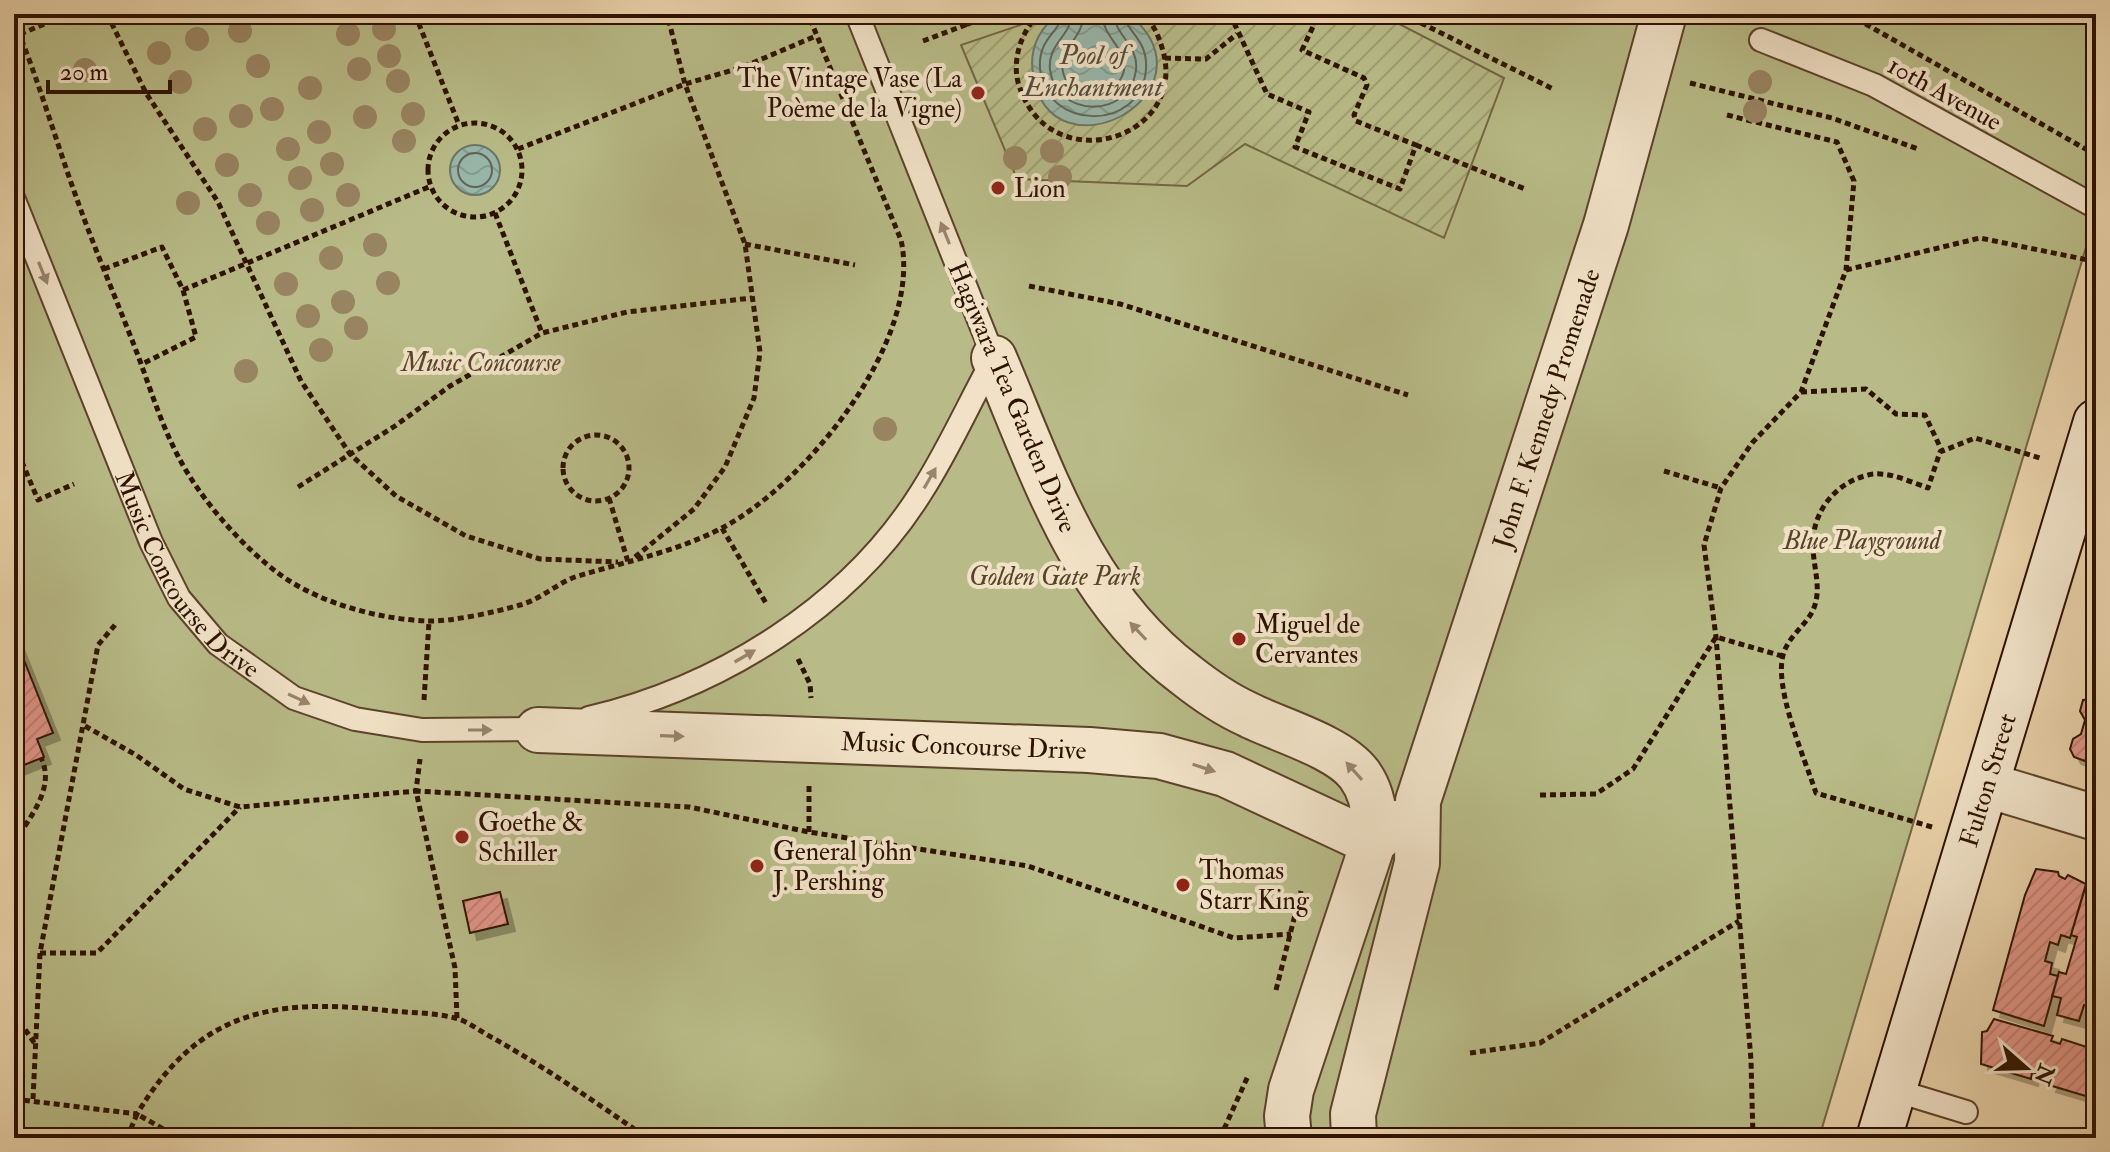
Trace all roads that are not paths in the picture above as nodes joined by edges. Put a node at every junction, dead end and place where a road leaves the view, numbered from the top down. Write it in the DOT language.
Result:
graph roads {
  1 [pos="857,14"];
  2 [pos="1664,14"];
  3 [pos="1761,40"];
  4 [pos="14,200"];
  5 [pos="2096,207"];
  6 [pos="994,358"];
  7 [pos="2096,422"];
  8 [pos="538,730"];
  9 [pos="1987,785"];
  10 [pos="1418,801"];
  11 [pos="2096,818"];
  12 [pos="1373,843"];
  13 [pos="1894,1090"];
  14 [pos="1966,1112"];
  15 [pos="1354,1126"];
  16 [pos="1288,1137"];
  17 [pos="1879,1138"];
  6 -- 1 [label="lane, Hagiwara Tea Garden Drive, one-way"];
  2 -- 10 [label="street, John F. Kennedy Promenade"];
  3 -- 5 [label="lane, 10th Avenue"];
  4 -- 8 [label="lane, Music Concourse Drive, one-way"];
  8 -- 6 [label="lane, Music Concourse Drive, one-way"];
  12 -- 6 [label="street, Hagiwara Tea Garden Drive, one-way"];
  7 -- 9 [label="street, Fulton Street"];
  8 -- 12 [label="street, Music Concourse Drive, one-way"];
  9 -- 11 [label="street"];
  9 -- 13 [label="street, Fulton Street"];
  10 -- 12 [label="street, John F. Kennedy Promenade"];
  10 -- 15 [label="street, John F. Kennedy Promenade"];
  12 -- 16 [label="street, John F. Kennedy Promenade"];
  13 -- 14 [label="lane"];
  13 -- 17 [label="street, Fulton Street"];
  15 -- 16 [label="street, John F. Kennedy Promenade"];
}
